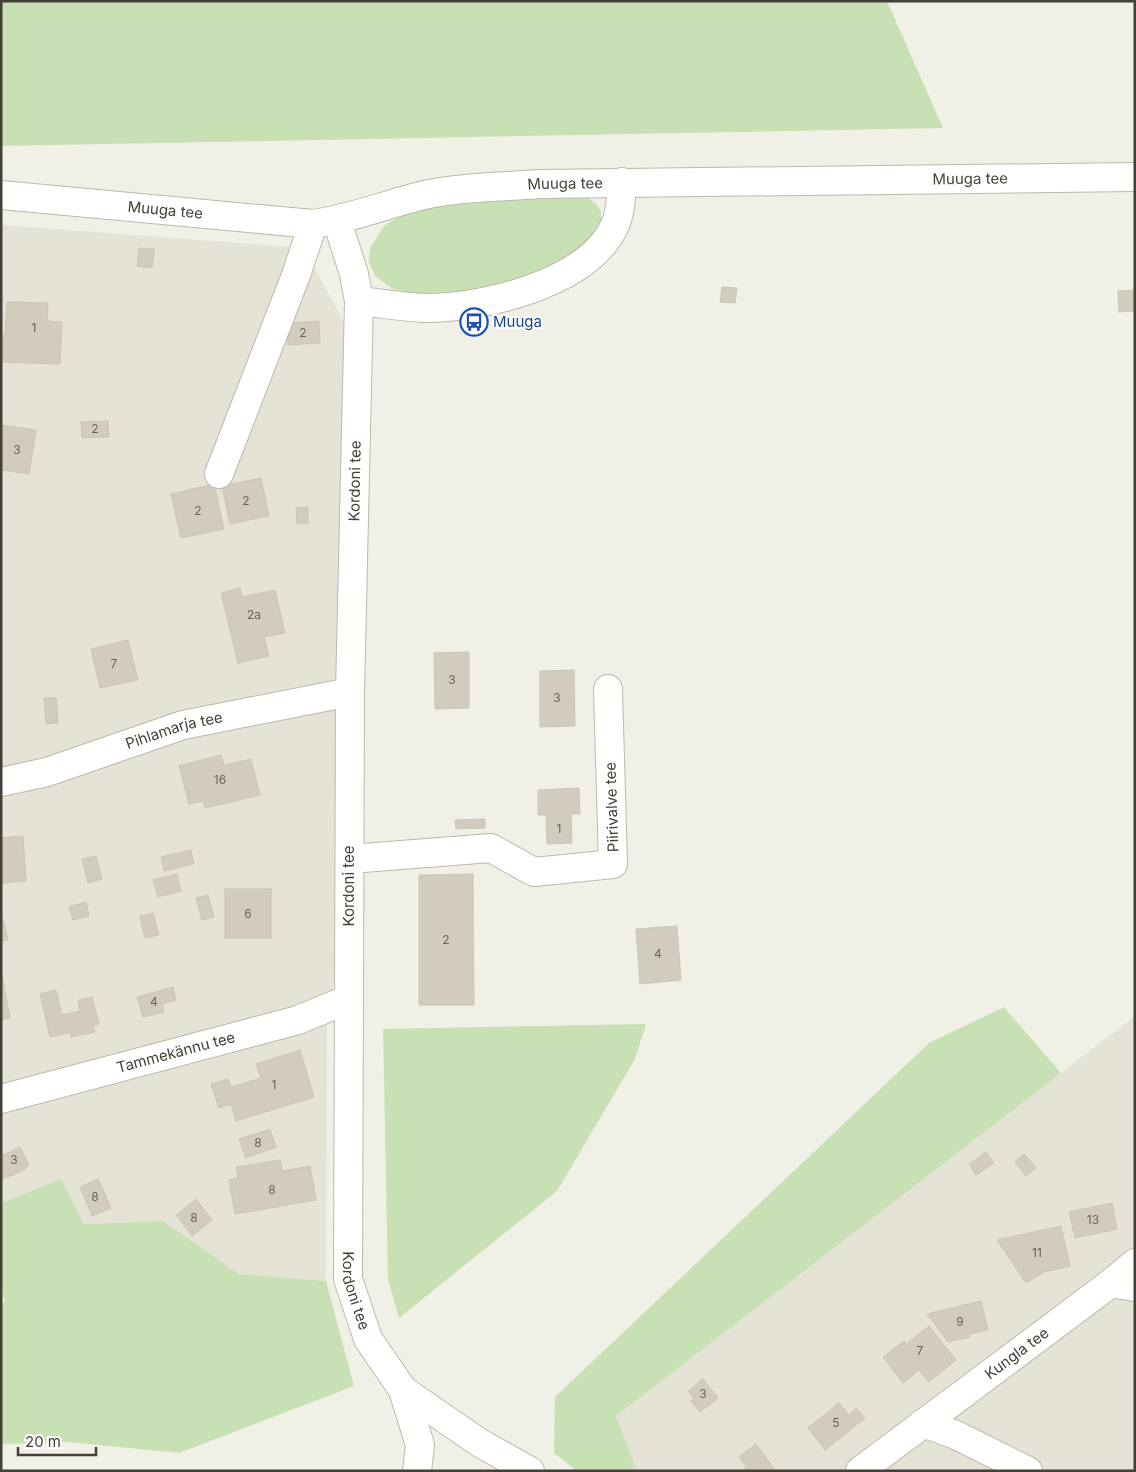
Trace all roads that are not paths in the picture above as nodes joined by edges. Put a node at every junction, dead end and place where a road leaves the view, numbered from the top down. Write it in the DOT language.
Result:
graph roads {
  1 [pos="1135,177"];
  2 [pos="622,182"];
  3 [pos="1,195"];
  4 [pos="325,223"];
  5 [pos="359,301"];
  6 [pos="219,474"];
  7 [pos="608,689"];
  8 [pos="350,692"];
  9 [pos="1,782"];
  10 [pos="350,859"];
  11 [pos="349,999"];
  12 [pos="1,1099"];
  13 [pos="1135,1263"];
  14 [pos="1123,1285"];
  15 [pos="403,1390"];
  16 [pos="924,1423"];
  17 [pos="417,1471"];
  18 [pos="530,1471"];
  19 [pos="860,1471"];
  20 [pos="1028,1471"];
  1 -- 2 [label="street, Muuga tee"];
  2 -- 4 [label="street, Muuga tee"];
  2 -- 5 [label="street"];
  3 -- 4 [label="street, Muuga tee"];
  4 -- 5 [label="street, Kordoni tee"];
  4 -- 6 [label="street"];
  5 -- 8 [label="street, Kordoni tee"];
  7 -- 10 [label="street, Piirivalve tee"];
  8 -- 9 [label="street, Pihlamarja tee"];
  8 -- 10 [label="street, Kordoni tee"];
  10 -- 11 [label="street, Kordoni tee"];
  11 -- 12 [label="street, Tammekännu tee"];
  11 -- 15 [label="street, Kordoni tee"];
  13 -- 14 [label="street, Kungla tee"];
  14 -- 16 [label="street, Kungla tee"];
  15 -- 17 [label="street"];
  15 -- 18 [label="street, Kordoni tee"];
  16 -- 19 [label="street, Kungla tee"];
  16 -- 20 [label="street"];
}
